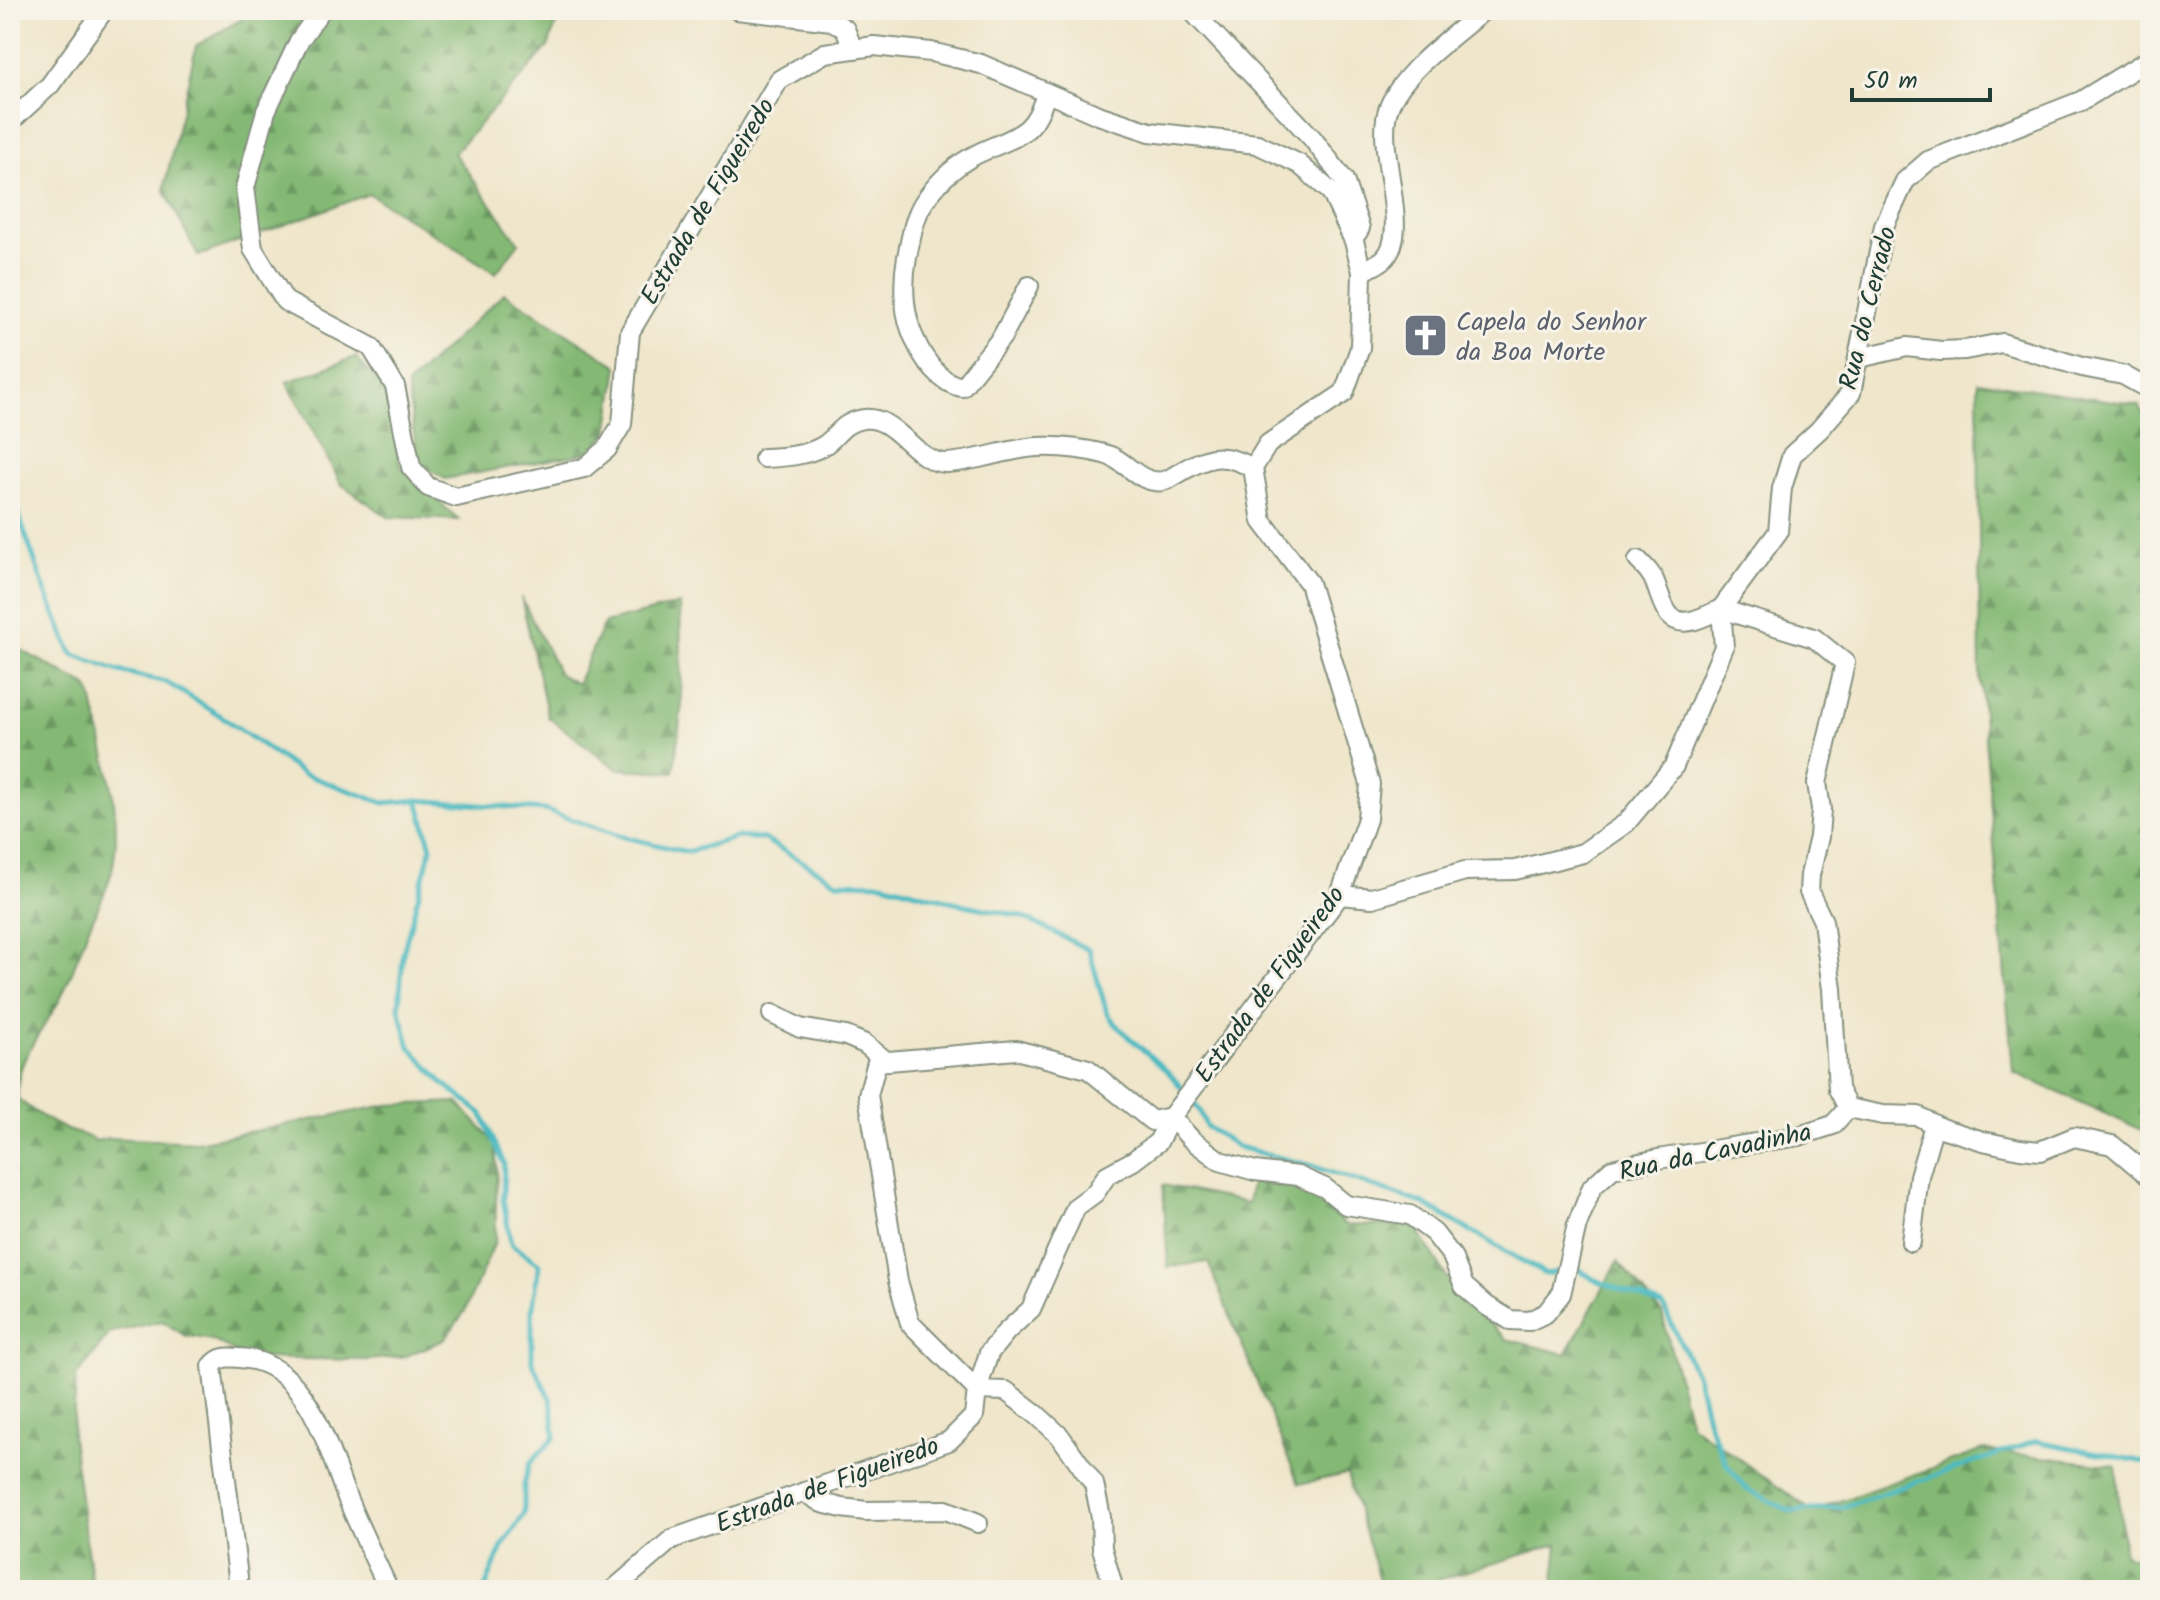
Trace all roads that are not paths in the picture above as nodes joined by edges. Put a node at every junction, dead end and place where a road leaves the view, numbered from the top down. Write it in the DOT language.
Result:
graph roads {
  1 [pos="104,10"];
  2 [pos="321,10"];
  3 [pos="737,10"];
  4 [pos="1191,10"];
  5 [pos="1484,10"];
  6 [pos="853,49"];
  7 [pos="2150,59"];
  8 [pos="1046,93"];
  9 [pos="10,122"];
  10 [pos="1354,241"];
  11 [pos="1362,272"];
  12 [pos="1029,286"];
  13 [pos="1859,358"];
  14 [pos="2150,390"];
  15 [pos="764,458"];
  16 [pos="1253,468"];
  17 [pos="1638,560"];
  18 [pos="1721,609"];
  19 [pos="1340,895"];
  20 [pos="772,1014"];
  21 [pos="886,1061"];
  22 [pos="1848,1108"];
  23 [pos="1175,1111"];
  24 [pos="1934,1125"];
  25 [pos="2150,1177"];
  26 [pos="1911,1242"];
  27 [pos="977,1390"];
  28 [pos="804,1492"];
  29 [pos="978,1523"];
  30 [pos="235,1590"];
  31 [pos="389,1590"];
  32 [pos="613,1590"];
  33 [pos="1114,1590"];
  1 -- 9 [label="street"];
  2 -- 6 [label="street, Estrada de Figueiredo"];
  3 -- 6 [label="street"];
  4 -- 10 [label="street"];
  5 -- 11 [label="street"];
  6 -- 8 [label="street, Estrada de Figueiredo"];
  7 -- 13 [label="street, Rua do Cerrado"];
  8 -- 10 [label="street, Estrada de Figueiredo"];
  8 -- 12 [label="street"];
  10 -- 11 [label="street, Estrada de Figueiredo"];
  11 -- 16 [label="street, Estrada de Figueiredo"];
  13 -- 14 [label="street"];
  13 -- 18 [label="street, Rua do Cerrado"];
  15 -- 16 [label="street"];
  16 -- 19 [label="street, Estrada de Figueiredo"];
  17 -- 18 [label="street"];
  18 -- 19 [label="street"];
  18 -- 22 [label="street"];
  19 -- 23 [label="street, Estrada de Figueiredo"];
  20 -- 21 [label="street"];
  21 -- 23 [label="street"];
  21 -- 27 [label="street"];
  22 -- 23 [label="street, Rua da Cavadinha"];
  22 -- 24 [label="street"];
  23 -- 27 [label="street, Estrada de Figueiredo"];
  24 -- 25 [label="street"];
  24 -- 26 [label="street"];
  27 -- 28 [label="street, Estrada de Figueiredo"];
  27 -- 33 [label="street"];
  28 -- 29 [label="street"];
  28 -- 32 [label="street, Estrada de Figueiredo"];
  30 -- 31 [label="street"];
}
